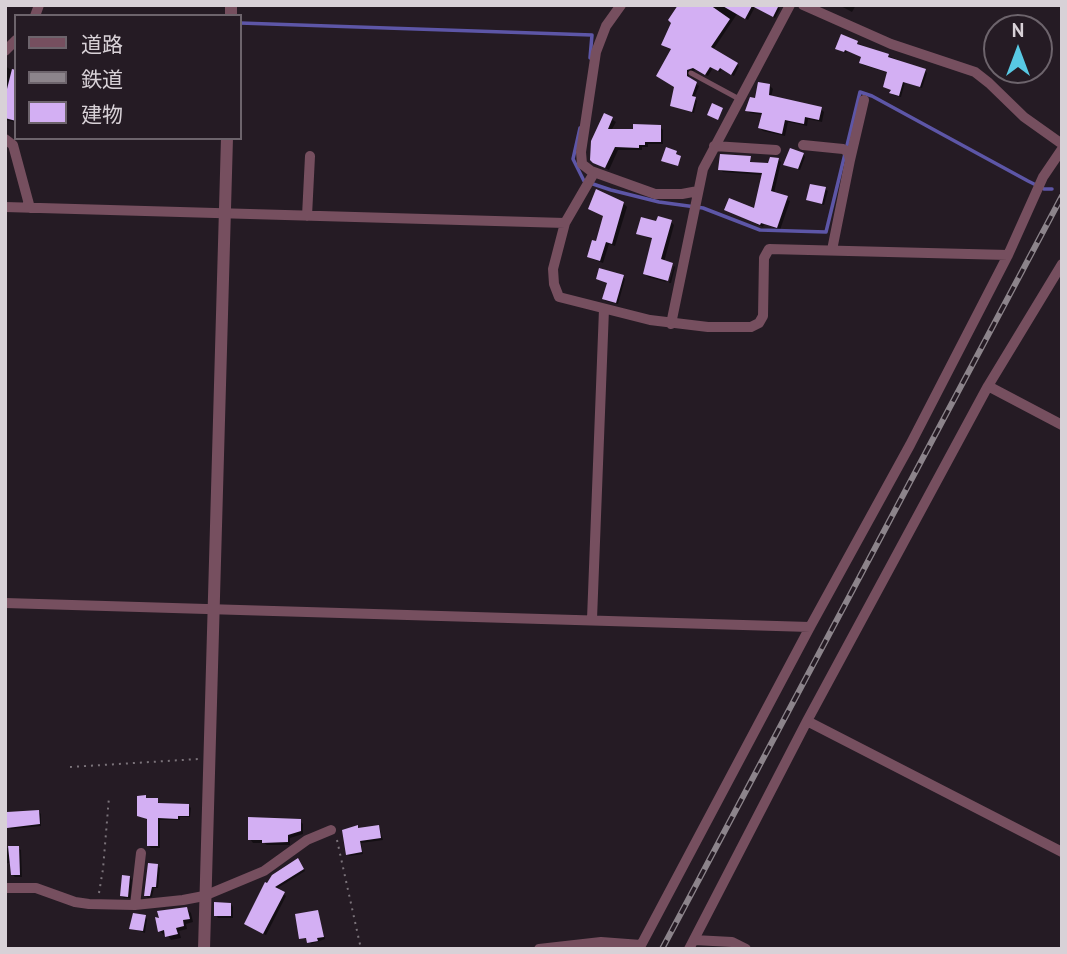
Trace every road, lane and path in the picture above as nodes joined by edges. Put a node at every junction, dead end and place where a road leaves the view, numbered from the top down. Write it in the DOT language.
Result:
graph roads {
  1 [pos="621,5"];
  2 [pos="790,5"];
  3 [pos="803,5"];
  4 [pos="691,73"];
  5 [pos="741,100"];
  6 [pos="864,100"];
  7 [pos="5,139"];
  8 [pos="227,140"];
  9 [pos="803,145"];
  10 [pos="714,146"];
  11 [pos="1062,146"];
  12 [pos="776,150"];
  13 [pos="310,156"];
  14 [pos="850,160"];
  15 [pos="594,173"];
  16 [pos="698,191"];
  17 [pos="5,207"];
  18 [pos="30,208"];
  19 [pos="224,214"];
  20 [pos="307,216"];
  21 [pos="565,223"];
  22 [pos="832,250"];
  23 [pos="1008,255"];
  24 [pos="1062,264"];
  25 [pos="604,309"];
  26 [pos="671,324"];
  27 [pos="988,386"];
  28 [pos="1062,425"];
  29 [pos="5,603"];
  30 [pos="213,609"];
  31 [pos="592,619"];
  32 [pos="810,626"];
  33 [pos="807,721"];
  34 [pos="208,759"];
  35 [pos="70,767"];
  36 [pos="109,797"];
  37 [pos="331,830"];
  38 [pos="1062,852"];
  39 [pos="141,853"];
  40 [pos="5,888"];
  41 [pos="204,896"];
  42 [pos="97,905"];
  43 [pos="135,905"];
  44 [pos="691,944"];
  45 [pos="640,947"];
  46 [pos="204,949"];
  47 [pos="361,949"];
  48 [pos="539,949"];
  49 [pos="746,949"];
  1 -- 15 [label="street"];
  2 -- 5 [label="street"];
  3 -- 11 [label="street"];
  4 -- 5 [label="lane"];
  5 -- 10 [label="street"];
  6 -- 14 [label="street"];
  7 -- 18 [label="street"];
  8 -- 19 [label="street"];
  9 -- 14 [label="street"];
  10 -- 12 [label="street"];
  10 -- 16 [label="street"];
  11 -- 23 [label="street"];
  13 -- 20 [label="street"];
  14 -- 22 [label="street"];
  15 -- 16 [label="street"];
  15 -- 21 [label="street"];
  16 -- 26 [label="street"];
  17 -- 18 [label="street"];
  18 -- 19 [label="street"];
  19 -- 20 [label="street"];
  19 -- 30 [label="street"];
  20 -- 21 [label="street"];
  21 -- 25 [label="street"];
  22 -- 23 [label="street"];
  22 -- 26 [label="street"];
  23 -- 32 [label="street"];
  24 -- 27 [label="street"];
  25 -- 26 [label="street"];
  25 -- 31 [label="street"];
  27 -- 28 [label="street"];
  27 -- 33 [label="street"];
  29 -- 30 [label="street"];
  30 -- 31 [label="street"];
  30 -- 34 [label="street"];
  31 -- 32 [label="street"];
  32 -- 45 [label="street"];
  33 -- 38 [label="street"];
  33 -- 44 [label="street"];
  34 -- 35 [label="path"];
  34 -- 41 [label="street"];
  36 -- 42 [label="path"];
  37 -- 41 [label="street"];
  37 -- 47 [label="path"];
  39 -- 43 [label="street"];
  40 -- 42 [label="street"];
  41 -- 43 [label="street"];
  41 -- 46 [label="street"];
  42 -- 43 [label="street"];
  44 -- 49 [label="street"];
  45 -- 48 [label="street"];
}
